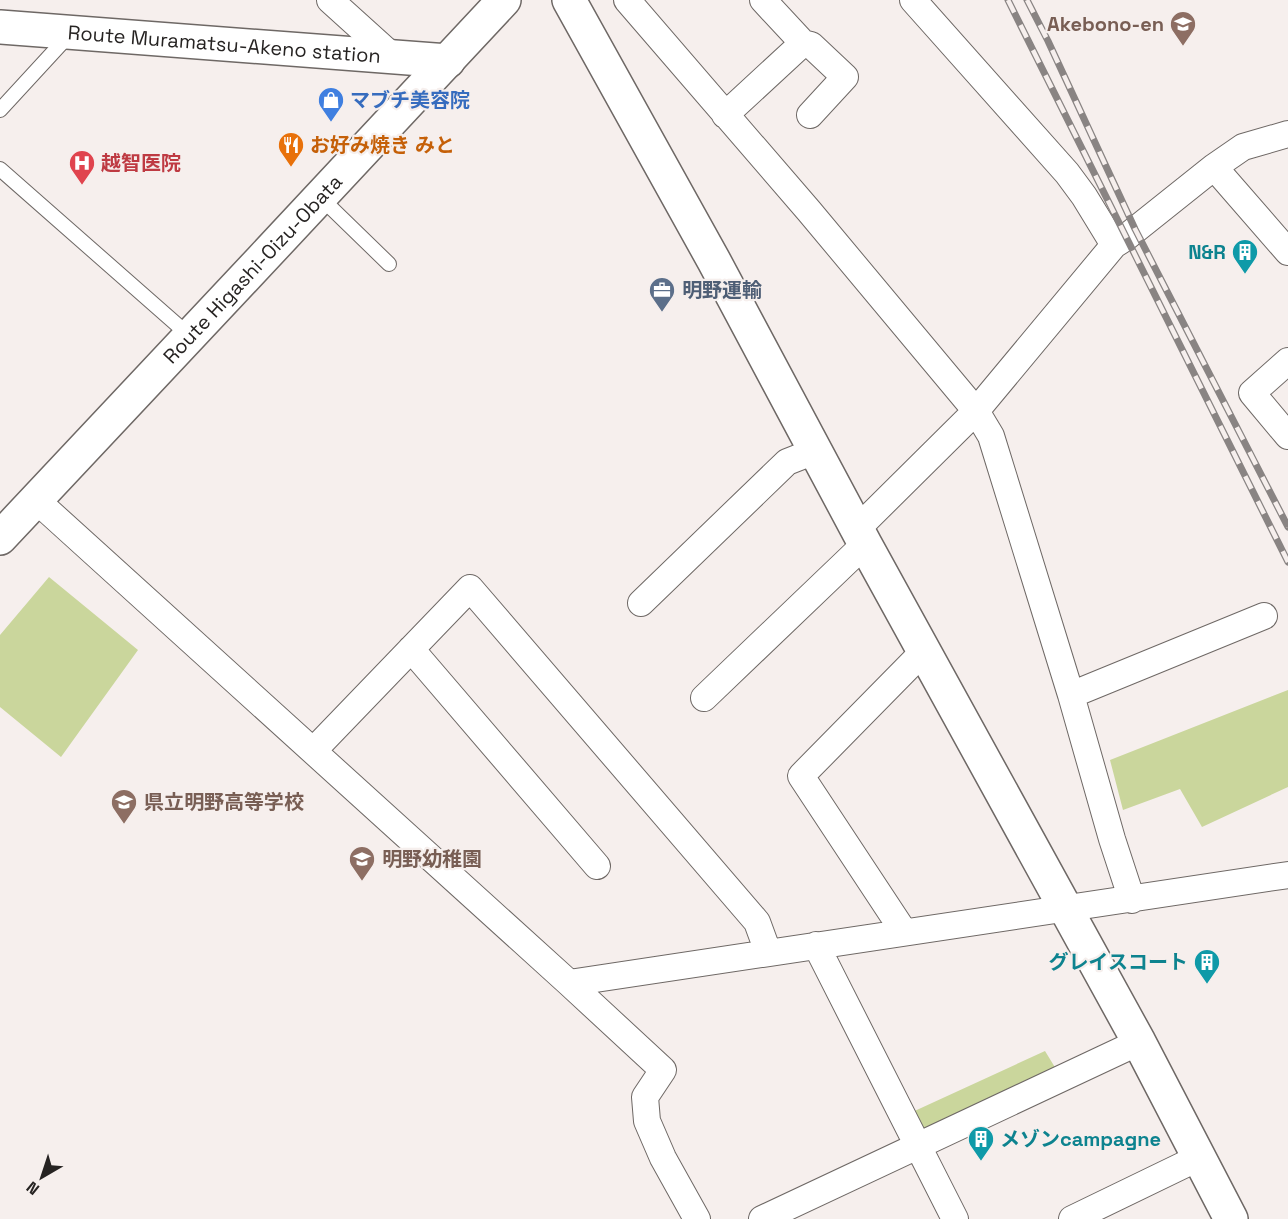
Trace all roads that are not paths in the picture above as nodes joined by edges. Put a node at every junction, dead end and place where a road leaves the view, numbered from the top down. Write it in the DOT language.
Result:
graph roads {
  1 [pos="330,0"];
  2 [pos="504,0"];
  3 [pos="569,0"];
  4 [pos="627,0"];
  5 [pos="763,0"];
  6 [pos="913,0"];
  7 [pos="0,27"];
  8 [pos="71,33"];
  9 [pos="802,43"];
  10 [pos="393,57"];
  11 [pos="448,61"];
  12 [pos="0,110"];
  13 [pos="726,115"];
  14 [pos="810,115"];
  15 [pos="1288,134"];
  16 [pos="1214,167"];
  17 [pos="0,170"];
  18 [pos="319,196"];
  19 [pos="1114,244"];
  20 [pos="1288,252"];
  21 [pos="389,264"];
  22 [pos="191,337"];
  23 [pos="1288,362"];
  24 [pos="976,411"];
  25 [pos="1288,436"];
  26 [pos="815,451"];
  27 [pos="36,500"];
  28 [pos="861,537"];
  29 [pos="0,538"];
  30 [pos="641,603"];
  31 [pos="1263,616"];
  32 [pos="411,649"];
  33 [pos="923,652"];
  34 [pos="1071,694"];
  35 [pos="704,698"];
  36 [pos="313,751"];
  37 [pos="597,866"];
  38 [pos="1288,875"];
  39 [pos="1132,900"];
  40 [pos="1063,907"];
  41 [pos="904,932"];
  42 [pos="816,945"];
  43 [pos="768,952"];
  44 [pos="570,983"];
  45 [pos="1138,1042"];
  46 [pos="917,1146"];
  47 [pos="1198,1158"];
  48 [pos="697,1219"];
  49 [pos="762,1219"];
  50 [pos="955,1219"];
  51 [pos="1072,1219"];
  52 [pos="1230,1219"];
  1 -- 10 [label="street"];
  2 -- 11 [label="street, Route Higashi-Oizu-Obata"];
  3 -- 26 [label="street"];
  4 -- 13 [label="street"];
  5 -- 9 [label="street"];
  6 -- 19 [label="street"];
  7 -- 8 [label="street, Route Muramatsu-Akeno station"];
  8 -- 10 [label="street, Route Muramatsu-Akeno station"];
  8 -- 12 [label="lane"];
  9 -- 13 [label="street"];
  9 -- 14 [label="street"];
  10 -- 11 [label="street, Route Muramatsu-Akeno station"];
  11 -- 18 [label="street, Route Higashi-Oizu-Obata"];
  13 -- 24 [label="street"];
  15 -- 16 [label="street"];
  16 -- 19 [label="street"];
  16 -- 20 [label="street"];
  17 -- 22 [label="lane"];
  18 -- 21 [label="lane"];
  18 -- 22 [label="street, Route Higashi-Oizu-Obata"];
  19 -- 24 [label="street"];
  22 -- 27 [label="street, Route Higashi-Oizu-Obata"];
  23 -- 25 [label="street"];
  24 -- 28 [label="street"];
  24 -- 34 [label="street"];
  26 -- 28 [label="street"];
  26 -- 30 [label="street"];
  27 -- 29 [label="street, Route Higashi-Oizu-Obata"];
  27 -- 36 [label="street"];
  28 -- 33 [label="street"];
  28 -- 35 [label="street"];
  31 -- 34 [label="street"];
  32 -- 36 [label="street"];
  32 -- 37 [label="street"];
  32 -- 43 [label="street"];
  33 -- 40 [label="street"];
  33 -- 41 [label="street"];
  34 -- 39 [label="street"];
  36 -- 44 [label="street"];
  38 -- 39 [label="street"];
  39 -- 40 [label="street"];
  40 -- 41 [label="street"];
  40 -- 45 [label="street"];
  41 -- 42 [label="street"];
  42 -- 43 [label="street"];
  42 -- 46 [label="street"];
  43 -- 44 [label="street"];
  44 -- 48 [label="street"];
  45 -- 46 [label="street"];
  45 -- 47 [label="street"];
  46 -- 49 [label="street"];
  46 -- 50 [label="street"];
  47 -- 51 [label="street"];
  47 -- 52 [label="street"];
}
